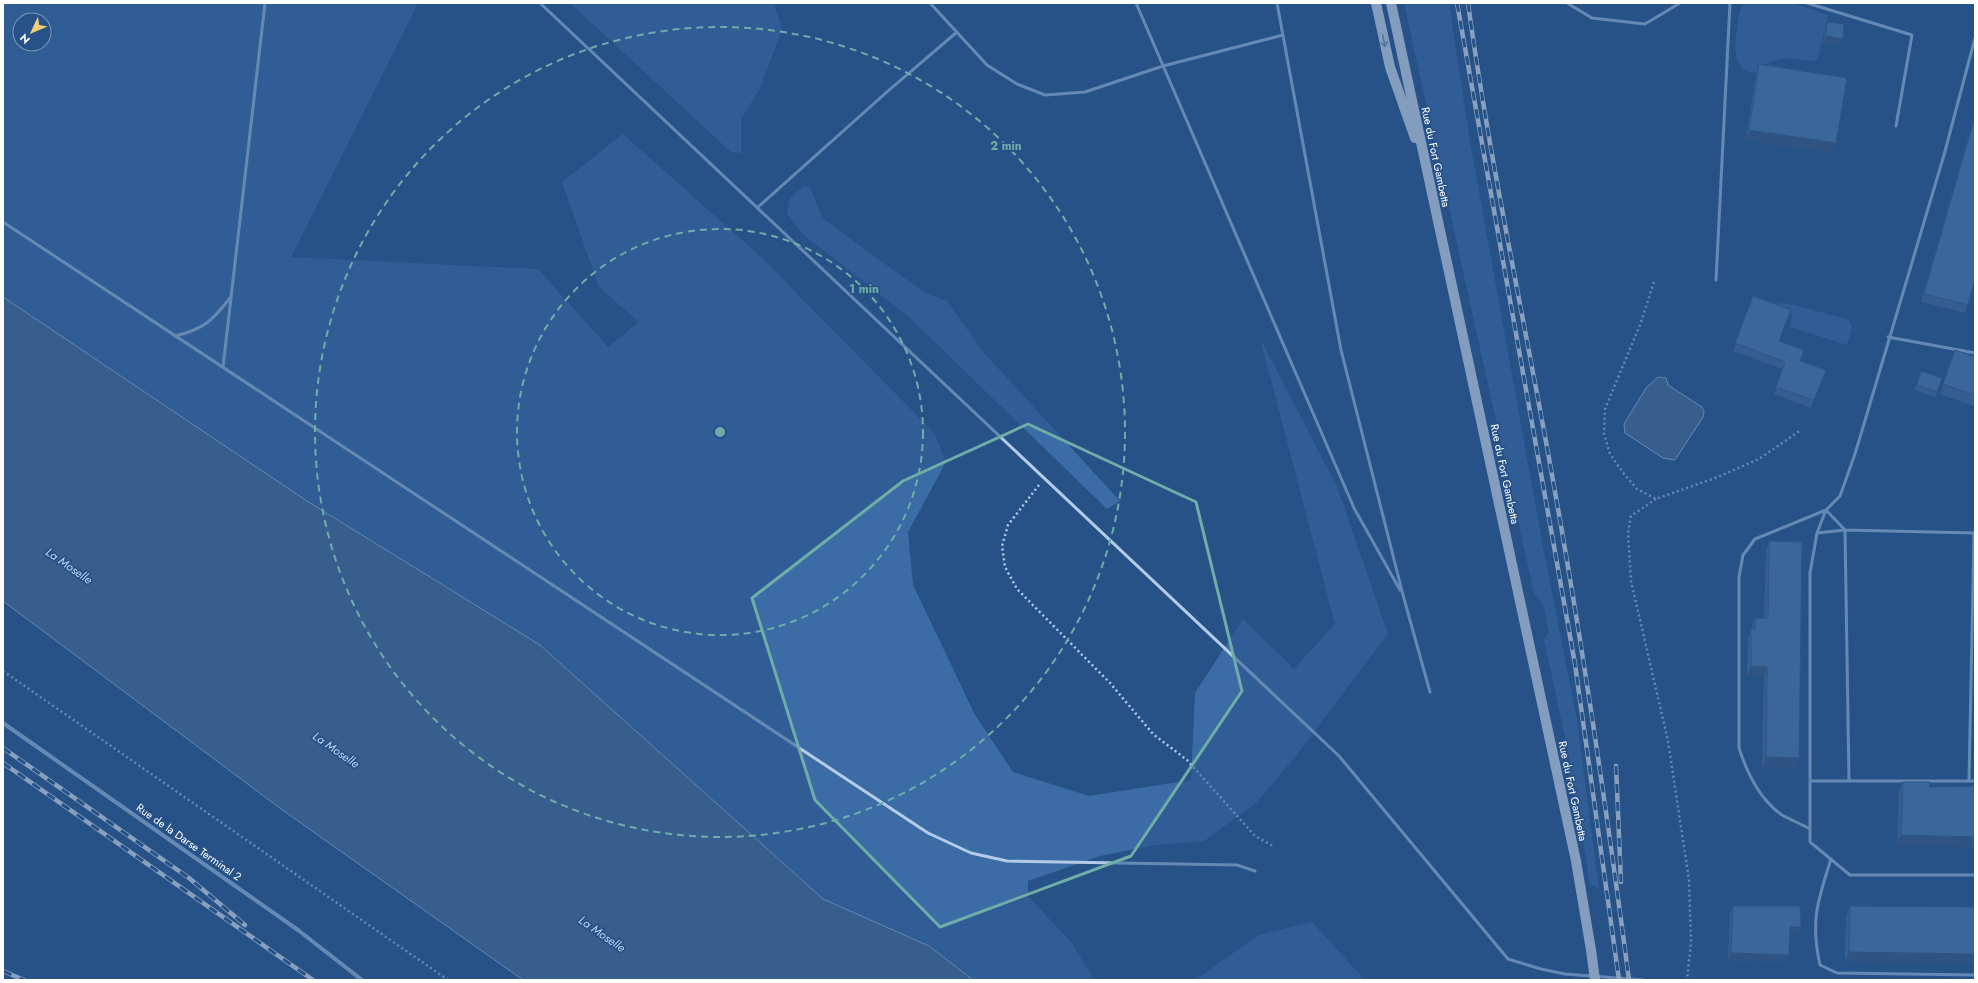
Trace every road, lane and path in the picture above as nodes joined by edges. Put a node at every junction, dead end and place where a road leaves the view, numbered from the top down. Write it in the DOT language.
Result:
graph roads {
  1 [pos="265,3"];
  2 [pos="540,3"];
  3 [pos="930,3"];
  4 [pos="1136,3"];
  5 [pos="1277,3"];
  6 [pos="1376,3"];
  7 [pos="1391,3"];
  8 [pos="1567,3"];
  9 [pos="1680,3"];
  10 [pos="1730,3"];
  11 [pos="1807,3"];
  12 [pos="957,32"];
  13 [pos="1283,35"];
  14 [pos="1975,38"];
  15 [pos="1163,66"];
  16 [pos="1896,126"];
  17 [pos="1426,166"];
  18 [pos="758,207"];
  19 [pos="3,222"];
  20 [pos="1716,280"];
  21 [pos="1654,282"];
  22 [pos="231,297"];
  23 [pos="176,336"];
  24 [pos="1888,337"];
  25 [pos="1975,353"];
  26 [pos="222,367"];
  27 [pos="1801,430"];
  28 [pos="1045,478"];
  29 [pos="1656,499"];
  30 [pos="1826,510"];
  31 [pos="1845,530"];
  32 [pos="1974,533"];
  33 [pos="1816,534"];
  34 [pos="1403,595"];
  35 [pos="3,671"];
  36 [pos="1430,692"];
  37 [pos="3,723"];
  38 [pos="1810,781"];
  39 [pos="1849,781"];
  40 [pos="1968,781"];
  41 [pos="1975,781"];
  42 [pos="1810,829"];
  43 [pos="1273,846"];
  44 [pos="1831,859"];
  45 [pos="1255,871"];
  46 [pos="1975,875"];
  47 [pos="1975,975"];
  48 [pos="362,980"];
  49 [pos="448,980"];
  50 [pos="1595,980"];
  51 [pos="1643,980"];
  52 [pos="1688,980"];
  1 -- 22 [label="lane"];
  2 -- 18 [label="lane"];
  3 -- 12 [label="lane"];
  4 -- 15 [label="lane"];
  5 -- 13 [label="lane"];
  6 -- 17 [label="main road, one-way"];
  7 -- 17 [label="main road, Rue du Fort Gambetta"];
  8 -- 9 [label="lane"];
  10 -- 20 [label="lane"];
  11 -- 16 [label="lane"];
  12 -- 15 [label="lane"];
  12 -- 18 [label="lane"];
  13 -- 15 [label="lane"];
  13 -- 34 [label="lane"];
  14 -- 24 [label="lane"];
  15 -- 34 [label="lane"];
  17 -- 50 [label="main road, Rue du Fort Gambetta, bridge"];
  18 -- 28 [label="lane"];
  19 -- 23 [label="lane"];
  21 -- 29 [label="path"];
  22 -- 23 [label="lane"];
  22 -- 26 [label="lane"];
  23 -- 26 [label="lane"];
  24 -- 25 [label="lane"];
  24 -- 30 [label="lane"];
  26 -- 45 [label="lane"];
  27 -- 29 [label="path"];
  28 -- 43 [label="path"];
  28 -- 51 [label="lane"];
  29 -- 52 [label="path"];
  30 -- 31 [label="lane"];
  30 -- 33 [label="lane"];
  30 -- 42 [label="lane"];
  31 -- 32 [label="lane"];
  31 -- 33 [label="lane"];
  31 -- 39 [label="lane"];
  32 -- 40 [label="lane"];
  33 -- 38 [label="lane"];
  34 -- 36 [label="lane"];
  35 -- 49 [label="path"];
  37 -- 48 [label="street, Rue de la Darse Terminal 2"];
  38 -- 39 [label="lane"];
  38 -- 42 [label="lane"];
  39 -- 40 [label="lane"];
  40 -- 41 [label="lane"];
  42 -- 44 [label="lane"];
  44 -- 46 [label="lane"];
  44 -- 47 [label="lane"];
}
